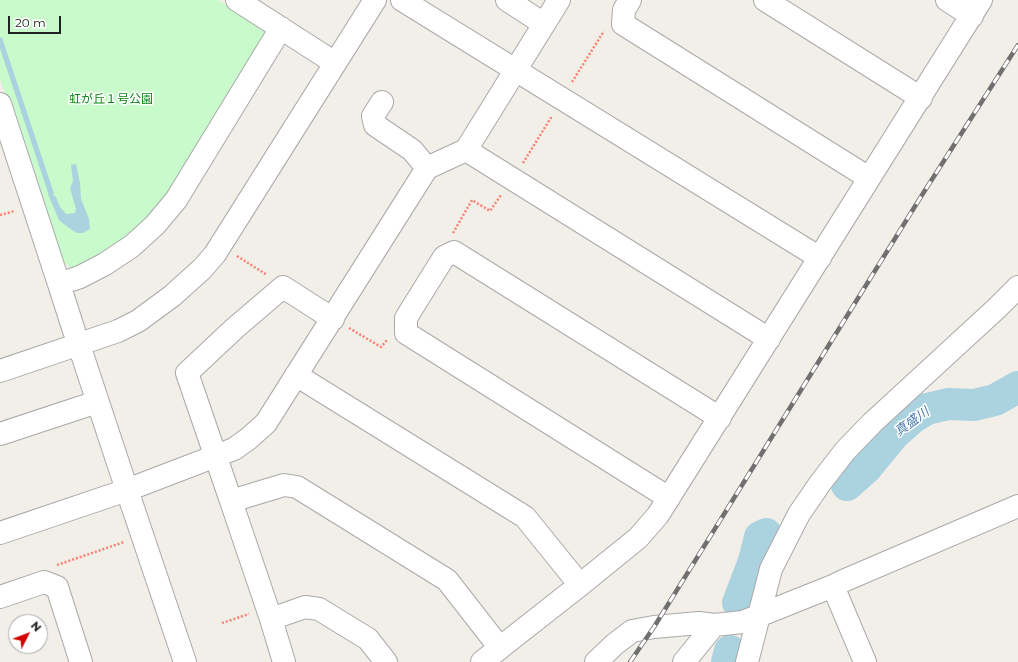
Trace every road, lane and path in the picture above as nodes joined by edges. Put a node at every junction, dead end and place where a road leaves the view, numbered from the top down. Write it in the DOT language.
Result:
graph roads {
  1 [pos="237,0"];
  2 [pos="375,0"];
  3 [pos="402,0"];
  4 [pos="507,0"];
  5 [pos="559,0"];
  6 [pos="630,0"];
  7 [pos="765,0"];
  8 [pos="947,0"];
  9 [pos="977,8"];
  10 [pos="544,24"];
  11 [pos="606,24"];
  12 [pos="281,28"];
  13 [pos="335,63"];
  14 [pos="516,69"];
  15 [pos="921,98"];
  16 [pos="562,99"];
  17 [pos="382,102"];
  18 [pos="0,104"];
  19 [pos="466,150"];
  20 [pos="520,167"];
  21 [pos="427,168"];
  22 [pos="869,178"];
  23 [pos="504,192"];
  24 [pos="449,240"];
  25 [pos="235,255"];
  26 [pos="820,258"];
  27 [pos="59,284"];
  28 [pos="283,287"];
  29 [pos="1018,288"];
  30 [pos="333,319"];
  31 [pos="392,334"];
  32 [pos="76,338"];
  33 [pos="769,340"];
  34 [pos="0,371"];
  35 [pos="296,375"];
  36 [pos="97,402"];
  37 [pos="720,418"];
  38 [pos="0,434"];
  39 [pos="216,457"];
  40 [pos="127,490"];
  41 [pos="669,498"];
  42 [pos="231,501"];
  43 [pos="1018,506"];
  44 [pos="0,533"];
  45 [pos="143,536"];
  46 [pos="51,567"];
  47 [pos="580,585"];
  48 [pos="833,586"];
  49 [pos="0,597"];
  50 [pos="269,614"];
  51 [pos="759,616"];
  52 [pos="222,623"];
  53 [pos="714,625"];
  54 [pos="500,648"];
  55 [pos="82,662"];
  56 [pos="185,662"];
  57 [pos="284,662"];
  58 [pos="386,662"];
  59 [pos="482,662"];
  60 [pos="596,662"];
  61 [pos="684,662"];
  62 [pos="747,662"];
  63 [pos="865,662"];
  1 -- 12 [label="street"];
  2 -- 13 [label="street"];
  3 -- 14 [label="street"];
  4 -- 10 [label="street"];
  5 -- 10 [label="street"];
  6 -- 22 [label="street"];
  7 -- 15 [label="street"];
  8 -- 9 [label="street"];
  9 -- 15 [label="street"];
  10 -- 14 [label="street"];
  11 -- 16 [label="path"];
  12 -- 13 [label="street"];
  12 -- 27 [label="street"];
  13 -- 32 [label="street"];
  14 -- 16 [label="street"];
  14 -- 19 [label="street"];
  15 -- 22 [label="street"];
  16 -- 20 [label="path"];
  16 -- 26 [label="street"];
  17 -- 21 [label="street"];
  18 -- 27 [label="street"];
  19 -- 21 [label="street"];
  19 -- 33 [label="street"];
  21 -- 30 [label="street"];
  22 -- 26 [label="street"];
  23 -- 24 [label="path"];
  25 -- 28 [label="path"];
  26 -- 33 [label="street"];
  27 -- 32 [label="street"];
  28 -- 30 [label="street"];
  28 -- 39 [label="street"];
  29 -- 51 [label="street"];
  30 -- 31 [label="path"];
  30 -- 35 [label="street"];
  32 -- 34 [label="street"];
  32 -- 36 [label="street"];
  33 -- 37 [label="street"];
  35 -- 39 [label="street"];
  35 -- 47 [label="street"];
  36 -- 38 [label="street"];
  36 -- 40 [label="street"];
  37 -- 41 [label="street"];
  37 -- 41 [label="street"];
  39 -- 40 [label="street"];
  39 -- 42 [label="street"];
  40 -- 44 [label="street"];
  40 -- 45 [label="street"];
  41 -- 47 [label="street"];
  42 -- 50 [label="street"];
  42 -- 54 [label="street"];
  43 -- 48 [label="street"];
  45 -- 46 [label="path"];
  45 -- 56 [label="street"];
  47 -- 54 [label="street"];
  48 -- 51 [label="street"];
  48 -- 63 [label="street"];
  49 -- 55 [label="street"];
  50 -- 52 [label="path"];
  50 -- 57 [label="street"];
  50 -- 58 [label="street"];
  51 -- 53 [label="street"];
  51 -- 62 [label="street"];
  53 -- 60 [label="street"];
  53 -- 61 [label="street"];
  54 -- 59 [label="street"];
}
